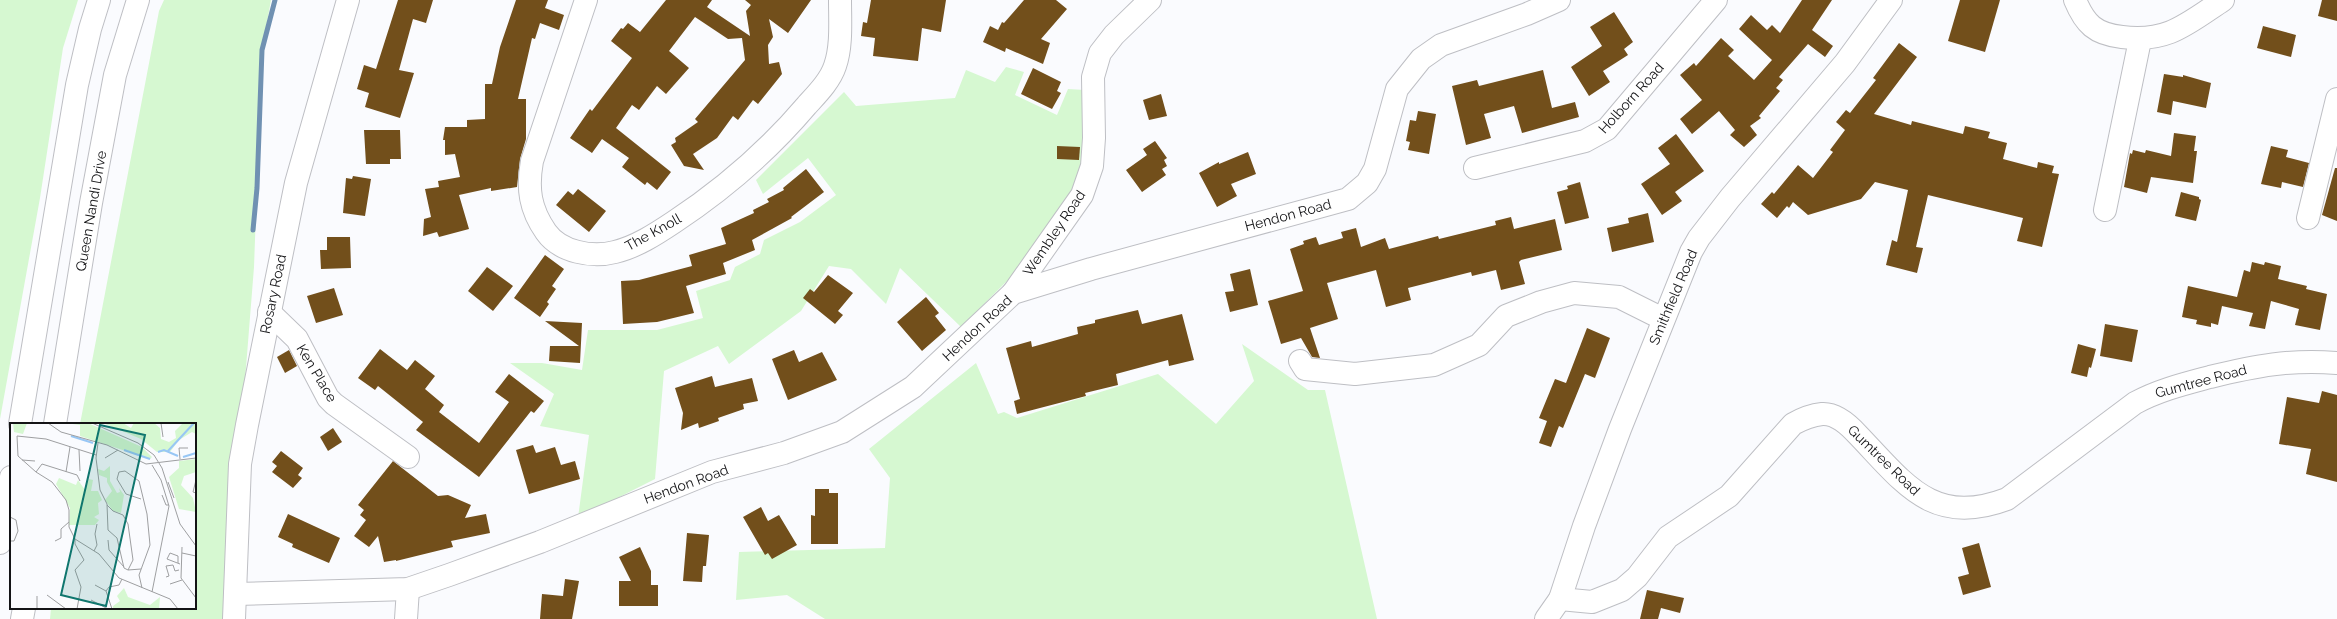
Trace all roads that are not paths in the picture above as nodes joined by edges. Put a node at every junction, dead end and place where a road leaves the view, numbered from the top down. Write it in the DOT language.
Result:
graph roads {
  1 [pos="99,0"];
  2 [pos="138,0"];
  3 [pos="348,0"];
  4 [pos="586,0"];
  5 [pos="840,0"];
  6 [pos="1150,0"];
  7 [pos="1559,0"];
  8 [pos="1716,0"];
  9 [pos="1891,0"];
  10 [pos="2075,0"];
  11 [pos="2223,0"];
  12 [pos="2140,40"];
  13 [pos="2337,99"];
  14 [pos="1475,168"];
  15 [pos="2105,210"];
  16 [pos="2308,218"];
  17 [pos="1013,293"];
  18 [pos="269,312"];
  19 [pos="1663,318"];
  20 [pos="1300,361"];
  21 [pos="2337,362"];
  22 [pos="20,423"];
  23 [pos="55,423"];
  24 [pos="408,457"];
  25 [pos="10,483"];
  26 [pos="0,543"];
  27 [pos="408,589"];
  28 [pos="235,594"];
  29 [pos="1560,599"];
  30 [pos="24,609"];
  31 [pos="22,619"];
  32 [pos="234,619"];
  33 [pos="406,619"];
  34 [pos="1546,619"];
  1 -- 22 [label="street"];
  2 -- 23 [label="street, Queen Nandi Drive"];
  3 -- 18 [label="street, Rosary Road"];
  4 -- 5 [label="street, The Knoll"];
  6 -- 17 [label="street, Wembley Road"];
  7 -- 17 [label="street, Hendon Road"];
  8 -- 14 [label="street, Holborn Road"];
  9 -- 19 [label="street, Smithfield Road"];
  10 -- 12 [label="street"];
  11 -- 12 [label="street"];
  12 -- 15 [label="street"];
  13 -- 16 [label="street"];
  17 -- 27 [label="street, Hendon Road"];
  18 -- 24 [label="street, Ken Place"];
  18 -- 28 [label="street, Rosary Road"];
  19 -- 20 [label="street"];
  19 -- 29 [label="street, Smithfield Road"];
  21 -- 29 [label="street, Gumtree Road"];
  25 -- 26 [label="street"];
  27 -- 28 [label="street"];
  27 -- 33 [label="street"];
  28 -- 32 [label="street, Rosary Road"];
  29 -- 34 [label="street, Smithfield Road"];
  30 -- 31 [label="street"];
}
